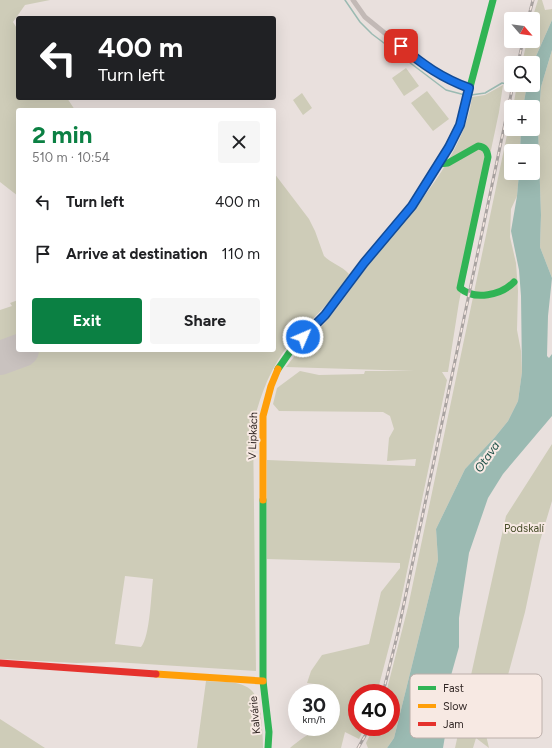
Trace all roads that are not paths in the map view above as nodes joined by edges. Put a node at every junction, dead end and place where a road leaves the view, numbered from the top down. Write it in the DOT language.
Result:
graph roads {
  1 [pos="353,0"];
  2 [pos="493,0"];
  3 [pos="469,88"];
  4 [pos="439,164"];
  5 [pos="514,282"];
  6 [pos="0,663"];
  7 [pos="263,681"];
  8 [pos="268,748"];
  1 -- 3 [label="street"];
  2 -- 3 [label="street, V Lipkách"];
  3 -- 4 [label="street, V Lipkách"];
  4 -- 5 [label="street"];
  4 -- 7 [label="street, V Lipkách"];
  6 -- 7 [label="street"];
  7 -- 8 [label="street, Kalvárie"];
}
